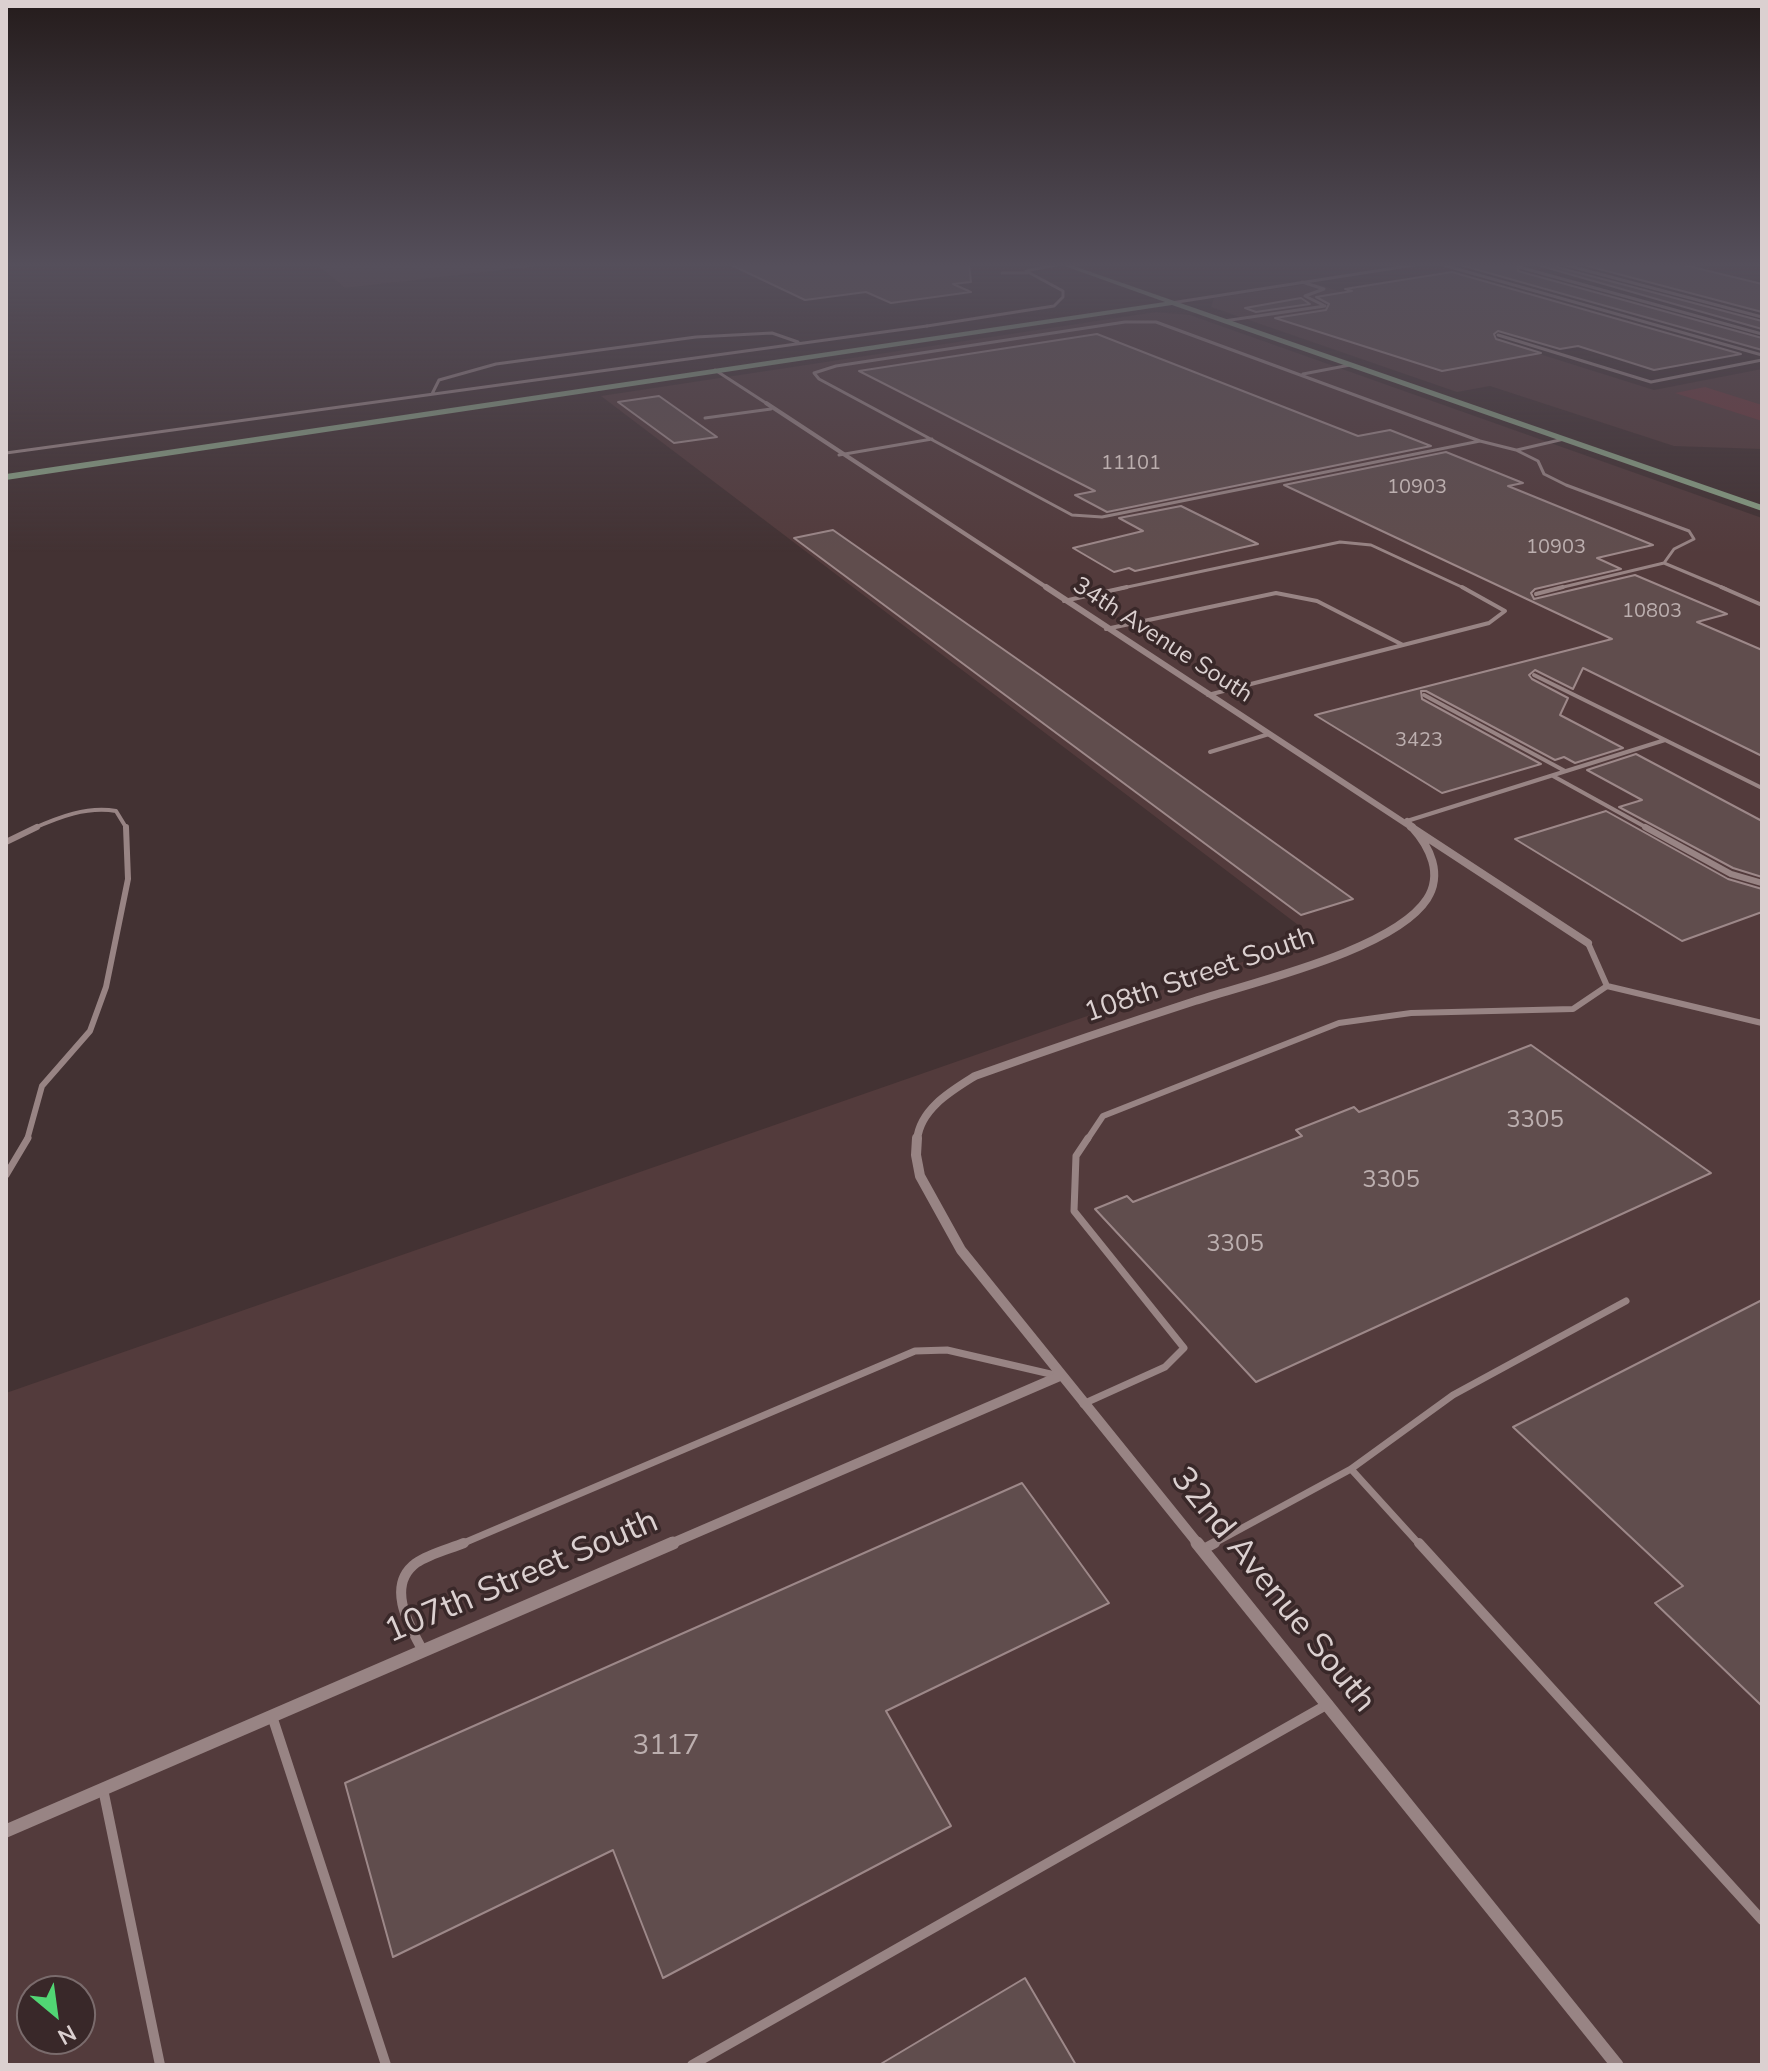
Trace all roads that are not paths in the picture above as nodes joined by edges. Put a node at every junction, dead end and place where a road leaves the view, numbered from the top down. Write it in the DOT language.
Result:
graph roads {
  1 [pos="531,360"];
  2 [pos="681,360"];
  3 [pos="782,360"];
  4 [pos="879,360"];
  5 [pos="1260,360"];
  6 [pos="1335,360"];
  7 [pos="1578,360"];
  8 [pos="1750,360"];
  9 [pos="1350,365"];
  10 [pos="715,370"];
  11 [pos="1300,374"];
  12 [pos="432,394"];
  13 [pos="771,409"];
  14 [pos="705,418"];
  15 [pos="932,439"];
  16 [pos="1564,439"];
  17 [pos="1480,441"];
  18 [pos="1516,450"];
  19 [pos="6,453"];
  20 [pos="839,455"];
  21 [pos="10,476"];
  22 [pos="6,485"];
  23 [pos="1762,508"];
  24 [pos="1664,563"];
  25 [pos="1536,594"];
  26 [pos="1064,601"];
  27 [pos="1762,605"];
  28 [pos="1106,629"];
  29 [pos="1403,645"];
  30 [pos="1534,675"];
  31 [pos="1208,695"];
  32 [pos="1424,695"];
  33 [pos="1269,734"];
  34 [pos="1665,740"];
  35 [pos="1210,752"];
  36 [pos="1566,772"];
  37 [pos="1553,776"];
  38 [pos="1762,788"];
  39 [pos="1407,821"];
  40 [pos="6,842"];
  41 [pos="1762,883"];
  42 [pos="1588,943"];
  43 [pos="1607,986"];
  44 [pos="1762,1023"];
  45 [pos="915,1136"];
  46 [pos="6,1175"];
  47 [pos="1626,1301"];
  48 [pos="1060,1376"];
  49 [pos="1083,1404"];
  50 [pos="1351,1469"];
  51 [pos="1202,1550"];
  52 [pos="423,1651"];
  53 [pos="1328,1704"];
  54 [pos="272,1716"];
  55 [pos="103,1789"];
  56 [pos="6,1831"];
  57 [pos="1762,1920"];
  58 [pos="160,2065"];
  59 [pos="386,2065"];
  60 [pos="692,2065"];
  61 [pos="1617,2065"];
  1 -- 12 [label="lane"];
  2 -- 12 [label="lane"];
  3 -- 10 [label="street"];
  4 -- 15 [label="lane"];
  5 -- 11 [label="lane"];
  6 -- 9 [label="street"];
  7 -- 8 [label="lane"];
  9 -- 11 [label="lane"];
  9 -- 16 [label="street"];
  10 -- 13 [label="street, 34th Avenue South"];
  10 -- 21 [label="street"];
  11 -- 17 [label="lane"];
  12 -- 19 [label="lane"];
  13 -- 14 [label="lane"];
  13 -- 20 [label="street, 34th Avenue South"];
  15 -- 17 [label="lane"];
  15 -- 20 [label="lane"];
  16 -- 18 [label="lane"];
  16 -- 23 [label="street"];
  17 -- 18 [label="lane"];
  18 -- 24 [label="lane"];
  20 -- 26 [label="street, 34th Avenue South"];
  21 -- 22 [label="lane"];
  24 -- 25 [label="lane"];
  24 -- 27 [label="lane"];
  26 -- 28 [label="street, 34th Avenue South"];
  26 -- 29 [label="lane"];
  28 -- 29 [label="lane"];
  28 -- 31 [label="street, 34th Avenue South"];
  29 -- 31 [label="lane"];
  30 -- 34 [label="lane"];
  31 -- 33 [label="street, 34th Avenue South"];
  32 -- 36 [label="lane"];
  33 -- 35 [label="lane"];
  33 -- 39 [label="street, 34th Avenue South"];
  34 -- 36 [label="lane"];
  34 -- 38 [label="lane"];
  36 -- 37 [label="lane"];
  37 -- 39 [label="lane"];
  37 -- 41 [label="lane"];
  39 -- 42 [label="street, 34th Avenue South"];
  39 -- 45 [label="street, 108th Street South"];
  40 -- 46 [label="lane"];
  42 -- 43 [label="lane"];
  43 -- 44 [label="lane"];
  43 -- 49 [label="lane"];
  45 -- 48 [label="street, 32nd Avenue South"];
  47 -- 50 [label="lane"];
  48 -- 49 [label="street, 32nd Avenue South"];
  48 -- 52 [label="street, 107th Street South"];
  48 -- 52 [label="lane"];
  49 -- 51 [label="street, 32nd Avenue South"];
  50 -- 51 [label="lane"];
  50 -- 57 [label="lane"];
  51 -- 53 [label="street, 32nd Avenue South"];
  52 -- 54 [label="street, 107th Street South"];
  53 -- 60 [label="lane"];
  53 -- 61 [label="street, 32nd Avenue South"];
  54 -- 55 [label="street, 107th Street South"];
  54 -- 59 [label="lane"];
  55 -- 56 [label="street, 107th Street South"];
  55 -- 58 [label="lane"];
}
